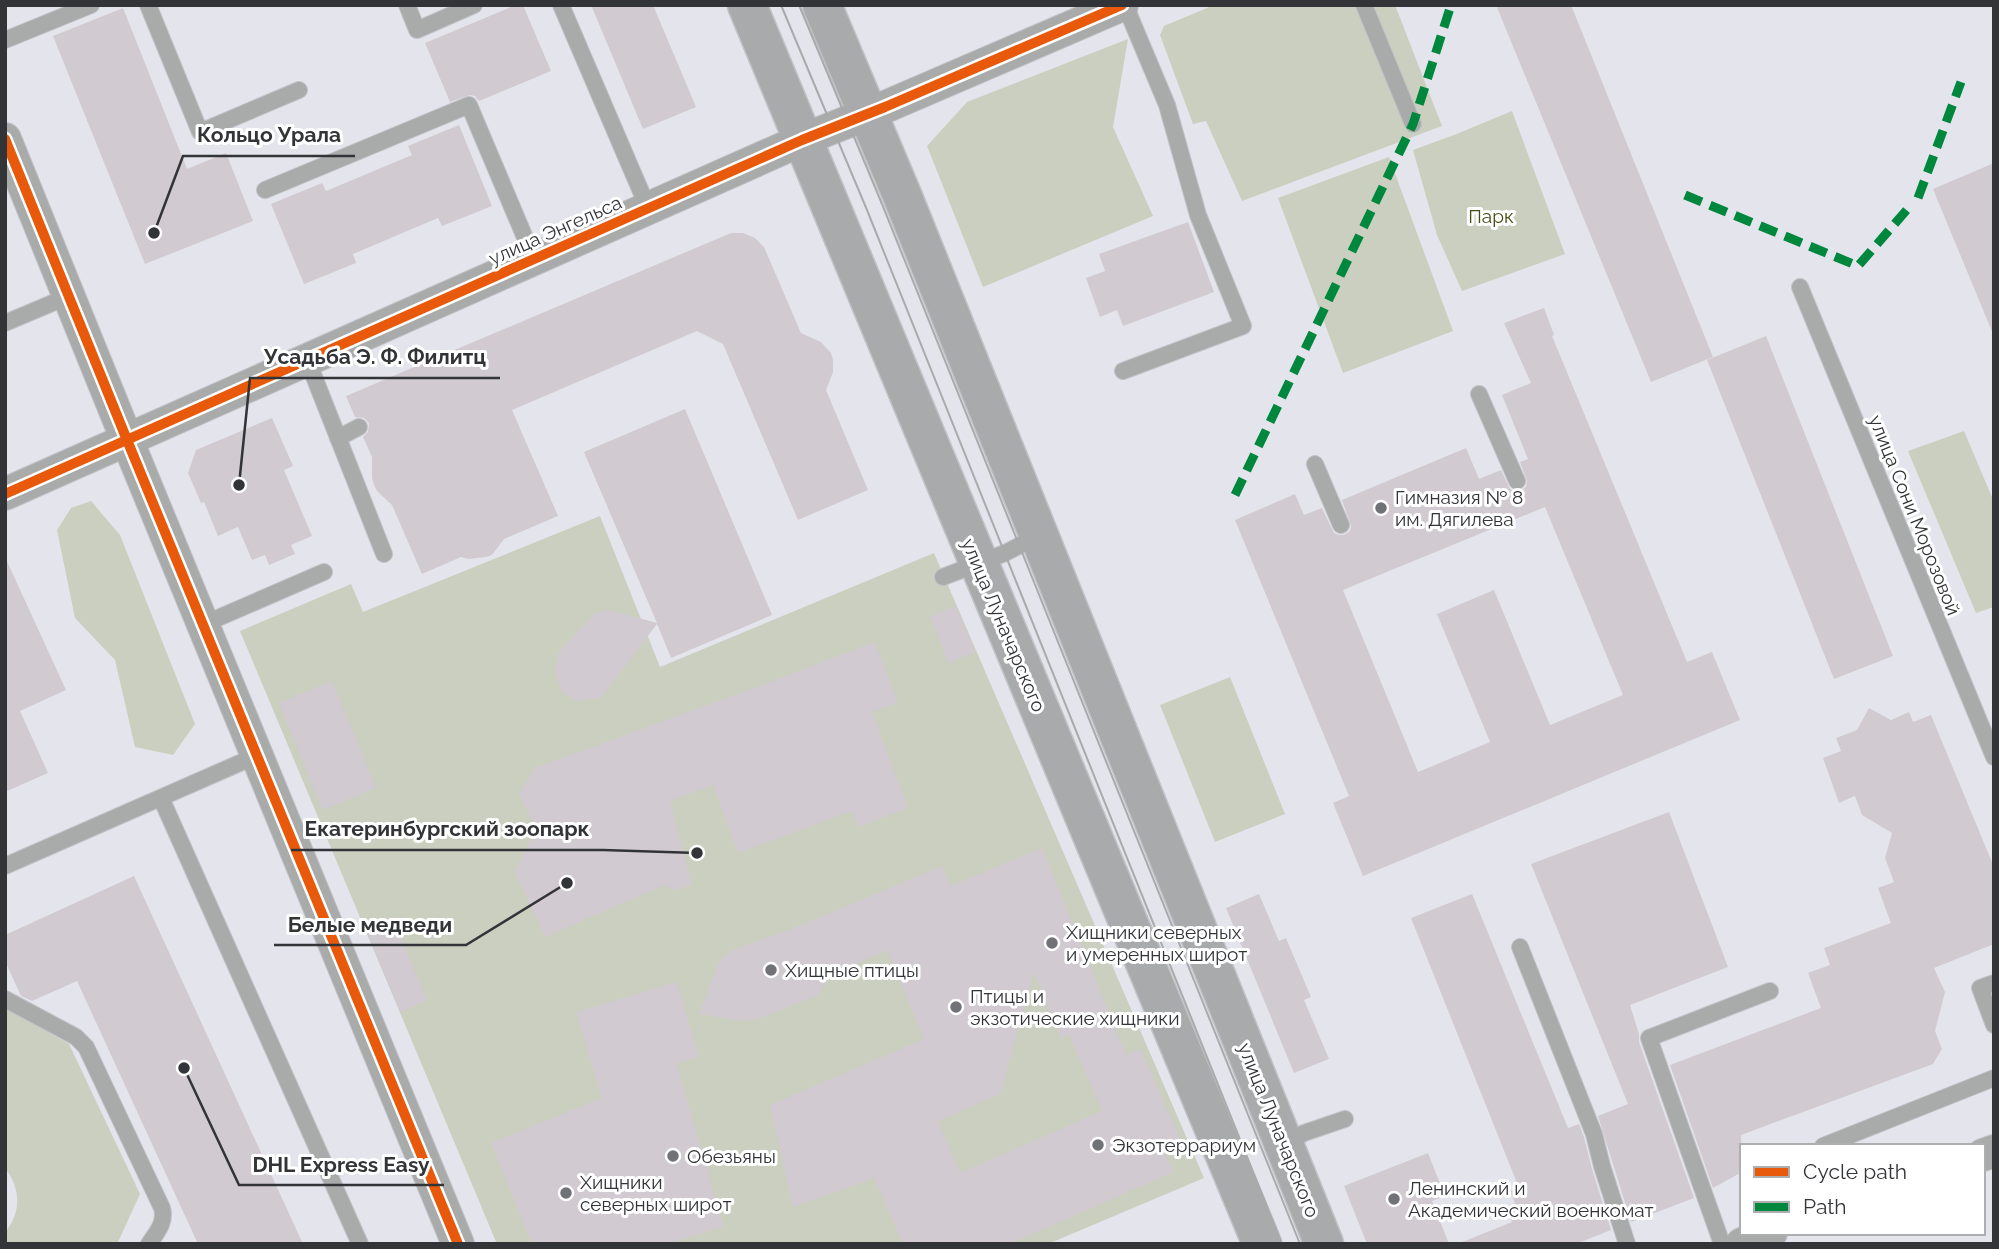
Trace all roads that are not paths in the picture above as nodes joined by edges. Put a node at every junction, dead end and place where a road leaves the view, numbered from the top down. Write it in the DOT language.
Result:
graph roads {
  1 [pos="91,5"];
  2 [pos="148,5"];
  3 [pos="407,5"];
  4 [pos="474,5"];
  5 [pos="561,5"];
  6 [pos="747,5"];
  7 [pos="822,5"];
  8 [pos="1124,5"];
  9 [pos="1364,5"];
  10 [pos="5,40"];
  11 [pos="299,90"];
  12 [pos="868,114"];
  13 [pos="1413,124"];
  14 [pos="5,139"];
  15 [pos="802,139"];
  16 [pos="265,190"];
  17 [pos="648,208"];
  18 [pos="534,259"];
  19 [pos="1800,287"];
  20 [pos="69,296"];
  21 [pos="5,323"];
  22 [pos="307,359"];
  23 [pos="1123,371"];
  24 [pos="1479,394"];
  25 [pos="359,427"];
  26 [pos="338,438"];
  27 [pos="127,440"];
  28 [pos="1314,464"];
  29 [pos="1517,481"];
  30 [pos="5,494"];
  31 [pos="1341,525"];
  32 [pos="1040,536"];
  33 [pos="384,554"];
  34 [pos="978,563"];
  35 [pos="324,572"];
  36 [pos="943,577"];
  37 [pos="204,624"];
  38 [pos="258,755"];
  39 [pos="1994,757"];
  40 [pos="161,798"];
  41 [pos="5,866"];
  42 [pos="1520,947"];
  43 [pos="1994,983"];
  44 [pos="1770,991"];
  45 [pos="5,999"];
  46 [pos="1994,1025"];
  47 [pos="1994,1078"];
  48 [pos="1345,1119"];
  49 [pos="1284,1144"];
  50 [pos="1828,1144"];
  51 [pos="1766,1235"];
  52 [pos="149,1244"];
  53 [pos="360,1244"];
  54 [pos="458,1244"];
  55 [pos="1262,1244"];
  56 [pos="1324,1244"];
  57 [pos="1627,1244"];
  58 [pos="1722,1244"];
  59 [pos="1742,1244"];
  1 -- 10 [label="lane"];
  2 -- 11 [label="lane"];
  3 -- 4 [label="lane"];
  5 -- 17 [label="lane"];
  6 -- 15 [label="main road, улица Луначарского"];
  7 -- 12 [label="main road, улица Луначарского"];
  8 -- 12 [label="street, улица Энгельса"];
  8 -- 23 [label="lane"];
  9 -- 13 [label="lane"];
  12 -- 15 [label="street, улица Энгельса"];
  12 -- 32 [label="main road, улица Луначарского"];
  14 -- 20 [label="street"];
  15 -- 17 [label="street, улица Энгельса"];
  15 -- 34 [label="main road, улица Луначарского"];
  16 -- 18 [label="lane"];
  17 -- 18 [label="street, улица Энгельса"];
  18 -- 22 [label="street, улица Энгельса"];
  19 -- 39 [label="lane, улица Сони Морозовой"];
  20 -- 21 [label="lane"];
  20 -- 27 [label="street"];
  22 -- 26 [label="lane"];
  22 -- 27 [label="street, улица Энгельса"];
  24 -- 29 [label="lane"];
  25 -- 26 [label="lane"];
  26 -- 33 [label="lane"];
  27 -- 30 [label="street, улица Энгельса"];
  27 -- 37 [label="street"];
  28 -- 31 [label="lane"];
  32 -- 34 [label="lane"];
  32 -- 49 [label="main road, улица Луначарского"];
  34 -- 36 [label="lane"];
  34 -- 55 [label="main road, улица Луначарского"];
  35 -- 37 [label="lane"];
  37 -- 38 [label="street"];
  38 -- 40 [label="lane"];
  38 -- 54 [label="street"];
  40 -- 41 [label="lane"];
  40 -- 53 [label="lane"];
  42 -- 57 [label="lane"];
  43 -- 46 [label="lane"];
  44 -- 58 [label="lane"];
  45 -- 52 [label="lane"];
  47 -- 50 [label="lane"];
  48 -- 49 [label="lane"];
  49 -- 56 [label="main road, улица Луначарского"];
  51 -- 59 [label="street"];
}
